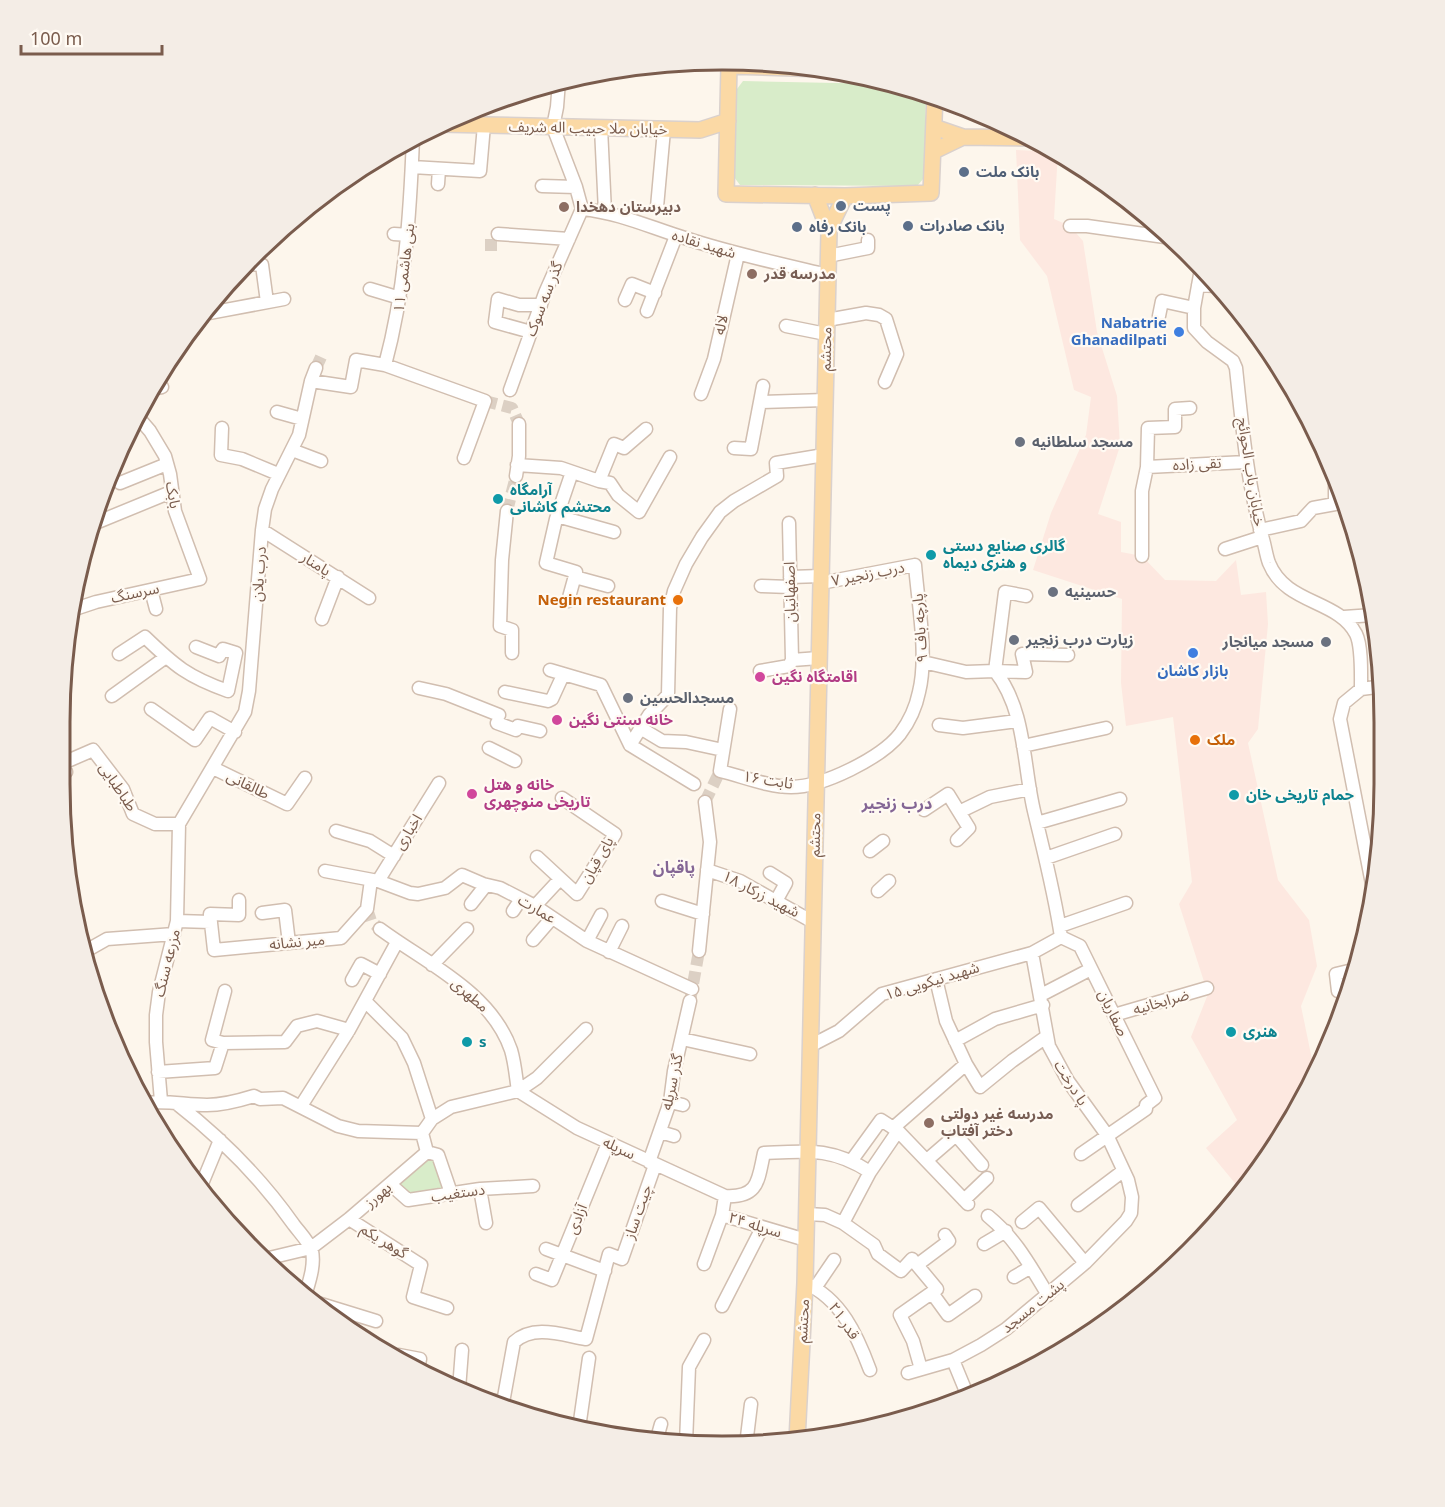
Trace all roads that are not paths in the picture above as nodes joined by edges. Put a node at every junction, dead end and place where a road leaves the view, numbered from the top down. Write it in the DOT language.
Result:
graph roads {
  1 [pos="729,70"];
  2 [pos="558,92"];
  3 [pos="935,106"];
  4 [pos="728,121"];
  5 [pos="463,125"];
  6 [pos="484,125"];
  7 [pos="553,127"];
  8 [pos="934,127"];
  9 [pos="601,128"];
  10 [pos="664,130"];
  11 [pos="700,130"];
  12 [pos="963,137"];
  13 [pos="1010,138"];
  14 [pos="727,140"];
  15 [pos="413,150"];
  16 [pos="934,151"];
  17 [pos="412,167"];
  18 [pos="439,169"];
  19 [pos="438,184"];
  20 [pos="542,186"];
  21 [pos="576,187"];
  22 [pos="815,195"];
  23 [pos="845,196"];
  24 [pos="657,207"];
  25 [pos="582,209"];
  26 [pos="605,212"];
  27 [pos="1070,226"];
  28 [pos="829,229"];
  29 [pos="394,234"];
  30 [pos="498,234"];
  31 [pos="409,235"];
  32 [pos="676,236"];
  33 [pos="1156,236"];
  34 [pos="569,239"];
  35 [pos="868,240"];
  36 [pos="738,254"];
  37 [pos="828,256"];
  38 [pos="258,265"];
  39 [pos="828,275"];
  40 [pos="1199,278"];
  41 [pos="1198,285"];
  42 [pos="1206,285"];
  43 [pos="370,289"];
  44 [pos="655,293"];
  45 [pos="400,298"];
  46 [pos="284,299"];
  47 [pos="625,300"];
  48 [pos="267,302"];
  49 [pos="541,305"];
  50 [pos="1194,308"];
  51 [pos="648,311"];
  52 [pos="217,312"];
  53 [pos="1160,316"];
  54 [pos="786,326"];
  55 [pos="826,327"];
  56 [pos="531,332"];
  57 [pos="385,365"];
  58 [pos="316,368"];
  59 [pos="311,381"];
  60 [pos="885,382"];
  61 [pos="763,386"];
  62 [pos="510,390"];
  63 [pos="701,394"];
  64 [pos="825,400"];
  65 [pos="761,402"];
  66 [pos="1190,408"];
  67 [pos="278,412"];
  68 [pos="302,420"];
  69 [pos="143,424"];
  70 [pos="519,424"];
  71 [pos="222,428"];
  72 [pos="646,429"];
  73 [pos="734,448"];
  74 [pos="292,450"];
  75 [pos="824,455"];
  76 [pos="670,457"];
  77 [pos="464,458"];
  78 [pos="321,461"];
  79 [pos="1246,462"];
  80 [pos="167,464"];
  81 [pos="1147,467"];
  82 [pos="572,472"];
  83 [pos="278,474"];
  84 [pos="599,481"];
  85 [pos="120,483"];
  86 [pos="171,492"];
  87 [pos="1335,500"];
  88 [pos="507,512"];
  89 [pos="557,516"];
  90 [pos="103,520"];
  91 [pos="789,523"];
  92 [pos="262,530"];
  93 [pos="614,532"];
  94 [pos="1261,534"];
  95 [pos="1225,549"];
  96 [pos="1142,556"];
  97 [pos="915,564"];
  98 [pos="338,577"];
  99 [pos="575,577"];
  100 [pos="200,579"];
  101 [pos="821,579"];
  102 [pos="790,582"];
  103 [pos="608,586"];
  104 [pos="761,586"];
  105 [pos="151,590"];
  106 [pos="1026,597"];
  107 [pos="369,598"];
  108 [pos="568,601"];
  109 [pos="81,608"];
  110 [pos="156,609"];
  111 [pos="1365,616"];
  112 [pos="1344,617"];
  113 [pos="322,619"];
  114 [pos="196,647"];
  115 [pos="512,653"];
  116 [pos="119,654"];
  117 [pos="1068,655"];
  118 [pos="166,657"];
  119 [pos="819,658"];
  120 [pos="792,660"];
  121 [pos="923,662"];
  122 [pos="232,669"];
  123 [pos="550,670"];
  124 [pos="995,670"];
  125 [pos="251,671"];
  126 [pos="760,671"];
  127 [pos="563,675"];
  128 [pos="1373,687"];
  129 [pos="419,688"];
  130 [pos="1361,689"];
  131 [pos="505,692"];
  132 [pos="112,696"];
  133 [pos="151,709"];
  134 [pos="730,709"];
  135 [pos="1017,721"];
  136 [pos="939,725"];
  137 [pos="1106,728"];
  138 [pos="642,729"];
  139 [pos="540,730"];
  140 [pos="235,732"];
  141 [pos="662,741"];
  142 [pos="630,745"];
  143 [pos="1023,746"];
  144 [pos="489,748"];
  145 [pos="723,750"];
  146 [pos="650,757"];
  147 [pos="515,761"];
  148 [pos="70,764"];
  149 [pos="213,768"];
  150 [pos="305,778"];
  151 [pos="816,782"];
  152 [pos="439,783"];
  153 [pos="694,784"];
  154 [pos="1030,789"];
  155 [pos="562,798"];
  156 [pos="1120,799"];
  157 [pos="705,802"];
  158 [pos="924,810"];
  159 [pos="959,812"];
  160 [pos="1037,823"];
  161 [pos="179,824"];
  162 [pos="336,831"];
  163 [pos="1115,834"];
  164 [pos="957,840"];
  165 [pos="883,841"];
  166 [pos="870,851"];
  167 [pos="394,855"];
  168 [pos="537,857"];
  169 [pos="1046,858"];
  170 [pos="1369,869"];
  171 [pos="707,870"];
  172 [pos="325,871"];
  173 [pos="770,873"];
  174 [pos="560,879"];
  175 [pos="375,881"];
  176 [pos="890,881"];
  177 [pos="486,885"];
  178 [pos="878,891"];
  179 [pos="521,899"];
  180 [pos="239,900"];
  181 [pos="662,901"];
  182 [pos="776,901"];
  183 [pos="1126,903"];
  184 [pos="471,904"];
  185 [pos="535,906"];
  186 [pos="513,911"];
  187 [pos="262,913"];
  188 [pos="703,914"];
  189 [pos="601,915"];
  190 [pos="210,918"];
  191 [pos="552,918"];
  192 [pos="177,921"];
  193 [pos="813,921"];
  194 [pos="622,926"];
  195 [pos="466,929"];
  196 [pos="380,930"];
  197 [pos="1060,932"];
  198 [pos="174,934"];
  199 [pos="533,940"];
  200 [pos="587,940"];
  201 [pos="397,942"];
  202 [pos="289,943"];
  203 [pos="92,948"];
  204 [pos="699,951"];
  205 [pos="609,952"];
  206 [pos="1032,953"];
  207 [pos="432,966"];
  208 [pos="1091,969"];
  209 [pos="1347,971"];
  210 [pos="380,974"];
  211 [pos="936,979"];
  212 [pos="352,980"];
  213 [pos="1208,988"];
  214 [pos="225,991"];
  215 [pos="1338,991"];
  216 [pos="691,995"];
  217 [pos="1042,1000"];
  218 [pos="365,1001"];
  219 [pos="1114,1016"];
  220 [pos="586,1029"];
  221 [pos="349,1030"];
  222 [pos="1046,1036"];
  223 [pos="682,1039"];
  224 [pos="956,1041"];
  225 [pos="223,1044"];
  226 [pos="810,1046"];
  227 [pos="750,1054"];
  228 [pos="966,1064"];
  229 [pos="158,1072"];
  230 [pos="518,1091"];
  231 [pos="161,1101"];
  232 [pos="154,1102"];
  233 [pos="670,1102"];
  234 [pos="175,1103"];
  235 [pos="301,1106"];
  236 [pos="683,1106"];
  237 [pos="432,1119"];
  238 [pos="896,1129"];
  239 [pos="660,1132"];
  240 [pos="422,1133"];
  241 [pos="1107,1135"];
  242 [pos="674,1136"];
  243 [pos="220,1140"];
  244 [pos="608,1143"];
  245 [pos="808,1151"];
  246 [pos="427,1152"];
  247 [pos="1081,1154"];
  248 [pos="852,1160"];
  249 [pos="927,1160"];
  250 [pos="652,1163"];
  251 [pos="982,1165"];
  252 [pos="1123,1171"];
  253 [pos="870,1172"];
  254 [pos="987,1178"];
  255 [pos="204,1179"];
  256 [pos="390,1184"];
  257 [pos="533,1186"];
  258 [pos="480,1189"];
  259 [pos="451,1193"];
  260 [pos="725,1196"];
  261 [pos="1078,1205"];
  262 [pos="1132,1205"];
  263 [pos="807,1214"];
  264 [pos="722,1215"];
  265 [pos="988,1216"];
  266 [pos="349,1219"];
  267 [pos="1022,1222"];
  268 [pos="486,1223"];
  269 [pos="843,1223"];
  270 [pos="762,1228"];
  271 [pos="1006,1231"];
  272 [pos="945,1235"];
  273 [pos="806,1240"];
  274 [pos="984,1244"];
  275 [pos="311,1248"];
  276 [pos="546,1249"];
  277 [pos="562,1255"];
  278 [pos="273,1257"];
  279 [pos="834,1260"];
  280 [pos="1086,1263"];
  281 [pos="704,1264"];
  282 [pos="917,1265"];
  283 [pos="1031,1267"];
  284 [pos="605,1271"];
  285 [pos="536,1274"];
  286 [pos="1014,1277"];
  287 [pos="810,1285"];
  288 [pos="307,1286"];
  289 [pos="932,1293"];
  290 [pos="1048,1295"];
  291 [pos="975,1296"];
  292 [pos="722,1306"];
  293 [pos="334,1308"];
  294 [pos="447,1308"];
  295 [pos="376,1321"];
  296 [pos="704,1340"];
  297 [pos="462,1350"];
  298 [pos="590,1358"];
  299 [pos="953,1360"];
  300 [pos="870,1370"];
  301 [pos="921,1370"];
  302 [pos="908,1373"];
  303 [pos="460,1381"];
  304 [pos="965,1390"];
  305 [pos="503,1398"];
  306 [pos="751,1404"];
  307 [pos="580,1420"];
  308 [pos="661,1424"];
  309 [pos="798,1432"];
  310 [pos="658,1433"];
  311 [pos="686,1435"];
  312 [pos="747,1435"];
  1 -- 4 [label="main road"];
  2 -- 7 [label="street"];
  3 -- 8 [label="main road"];
  4 -- 11 [label="main road, خیابان ملا حبیب اله شریف"];
  4 -- 14 [label="main road"];
  5 -- 6 [label="main road, خیابان ملا حبیب اله شریف"];
  6 -- 7 [label="main road, خیابان ملا حبیب اله شریف"];
  6 -- 18 [label="street"];
  7 -- 9 [label="main road, خیابان ملا حبیب اله شریف"];
  7 -- 21 [label="street"];
  8 -- 12 [label="main road"];
  8 -- 16 [label="main road"];
  9 -- 10 [label="main road, خیابان ملا حبیب اله شریف"];
  9 -- 26 [label="street"];
  10 -- 11 [label="main road, خیابان ملا حبیب اله شریف"];
  10 -- 24 [label="street"];
  11 -- 14 [label="main road, خیابان ملا حبیب اله شریف"];
  12 -- 13 [label="main road"];
  12 -- 16 [label="main road"];
  14 -- 22 [label="main road"];
  15 -- 17 [label="street, بنی هاشمی ۱۱"];
  16 -- 23 [label="main road"];
  17 -- 18 [label="street"];
  17 -- 31 [label="street, بنی هاشمی ۱۱"];
  18 -- 19 [label="street"];
  20 -- 21 [label="street"];
  21 -- 25 [label="street"];
  22 -- 23 [label="main road"];
  22 -- 28 [label="main road, محتشم"];
  23 -- 28 [label="main road, محتشم"];
  25 -- 26 [label="street, شهید نقاده"];
  25 -- 34 [label="street, گذر سه سوک"];
  26 -- 32 [label="street, شهید نقاده"];
  27 -- 33 [label="street"];
  28 -- 37 [label="main road, محتشم"];
  29 -- 31 [label="street"];
  30 -- 34 [label="street"];
  31 -- 45 [label="street, بنی هاشمی ۱۱"];
  32 -- 36 [label="street, شهید نقاده"];
  32 -- 44 [label="street"];
  34 -- 49 [label="street, گذر سه سوک"];
  35 -- 37 [label="street"];
  36 -- 39 [label="street, شهید نقاده"];
  36 -- 63 [label="street, لاله"];
  37 -- 39 [label="main road, محتشم"];
  38 -- 48 [label="street"];
  39 -- 55 [label="main road, محتشم"];
  40 -- 41 [label="street, خیابان باب الحوائج"];
  41 -- 42 [label="street"];
  41 -- 50 [label="street, خیابان باب الحوائج"];
  43 -- 45 [label="street"];
  44 -- 47 [label="street"];
  44 -- 51 [label="street"];
  45 -- 57 [label="street, بنی هاشمی ۱۱"];
  46 -- 48 [label="street"];
  48 -- 52 [label="street"];
  49 -- 56 [label="street, گذر سه سوک"];
  49 -- 56 [label="street"];
  50 -- 53 [label="street"];
  50 -- 79 [label="street, خیابان باب الحوائج"];
  54 -- 55 [label="street"];
  55 -- 60 [label="street"];
  55 -- 64 [label="main road, محتشم"];
  56 -- 62 [label="street, گذر سه سوک"];
  57 -- 59 [label="street"];
  57 -- 77 [label="street"];
  58 -- 59 [label="street, درب یلان"];
  59 -- 68 [label="street, درب یلان"];
  61 -- 65 [label="street"];
  64 -- 65 [label="street"];
  64 -- 75 [label="main road, محتشم"];
  65 -- 73 [label="street"];
  66 -- 81 [label="street"];
  67 -- 68 [label="street"];
  68 -- 74 [label="street, درب یلان"];
  69 -- 80 [label="street, بابک"];
  70 -- 82 [label="street"];
  71 -- 83 [label="street"];
  72 -- 84 [label="street"];
  74 -- 78 [label="street"];
  74 -- 83 [label="street, درب یلان"];
  75 -- 101 [label="main road, محتشم"];
  75 -- 138 [label="street"];
  76 -- 84 [label="street"];
  79 -- 81 [label="street, تقی زاده"];
  79 -- 94 [label="street, خیابان باب الحوائج"];
  80 -- 85 [label="street"];
  80 -- 86 [label="street, بابک"];
  81 -- 96 [label="street"];
  82 -- 84 [label="street"];
  82 -- 89 [label="street"];
  83 -- 92 [label="street, درب یلان"];
  86 -- 90 [label="street"];
  86 -- 100 [label="street, بابک"];
  87 -- 94 [label="street"];
  88 -- 115 [label="street"];
  89 -- 93 [label="street"];
  89 -- 99 [label="street"];
  91 -- 102 [label="street, اصفهانیان"];
  92 -- 98 [label="street, پامنار"];
  92 -- 125 [label="street, درب یلان"];
  94 -- 95 [label="street"];
  94 -- 112 [label="street, خیابان باب الحوائج"];
  97 -- 101 [label="street, درب زنجیر ۷"];
  97 -- 121 [label="street, پارچه باف ۹"];
  98 -- 107 [label="street, پامنار"];
  98 -- 113 [label="street"];
  99 -- 103 [label="street"];
  99 -- 108 [label="street"];
  100 -- 105 [label="street, سرسنگ"];
  101 -- 102 [label="street, درب زنجیر ۷"];
  101 -- 119 [label="main road, محتشم"];
  102 -- 104 [label="street, درب زنجیر ۷"];
  102 -- 120 [label="street, اصفهانیان"];
  105 -- 109 [label="street, سرسنگ"];
  105 -- 110 [label="street"];
  106 -- 124 [label="street"];
  111 -- 112 [label="street"];
  112 -- 130 [label="street"];
  114 -- 122 [label="street"];
  116 -- 118 [label="street"];
  117 -- 124 [label="street"];
  118 -- 122 [label="street"];
  118 -- 132 [label="street"];
  119 -- 120 [label="street"];
  119 -- 151 [label="main road, محتشم"];
  120 -- 126 [label="street"];
  121 -- 124 [label="street"];
  121 -- 151 [label="street, پارچه باف ۹"];
  122 -- 125 [label="street"];
  123 -- 127 [label="street"];
  124 -- 135 [label="street"];
  125 -- 140 [label="street, درب یلان"];
  127 -- 131 [label="street"];
  127 -- 142 [label="street"];
  128 -- 130 [label="street"];
  129 -- 139 [label="street"];
  130 -- 170 [label="street"];
  133 -- 140 [label="street"];
  134 -- 145 [label="street"];
  135 -- 136 [label="street"];
  135 -- 143 [label="street"];
  137 -- 143 [label="street"];
  138 -- 141 [label="street"];
  138 -- 142 [label="street"];
  140 -- 149 [label="street, درب یلان"];
  141 -- 145 [label="street"];
  141 -- 146 [label="street"];
  142 -- 146 [label="street"];
  143 -- 154 [label="street"];
  144 -- 147 [label="street"];
  145 -- 151 [label="street, ثابت ۱۶"];
  146 -- 153 [label="street"];
  148 -- 161 [label="street, طباطبایی"];
  149 -- 150 [label="street, طالقانی"];
  149 -- 161 [label="street, درب یلان"];
  151 -- 193 [label="main road, محتشم"];
  152 -- 167 [label="street, اخباری"];
  154 -- 159 [label="street"];
  154 -- 160 [label="street"];
  155 -- 174 [label="street, پای قپان"];
  156 -- 160 [label="street"];
  157 -- 171 [label="street"];
  158 -- 159 [label="street"];
  159 -- 164 [label="street"];
  160 -- 169 [label="street"];
  161 -- 192 [label="street, مزرعه سنگ"];
  162 -- 167 [label="street"];
  163 -- 169 [label="street"];
  165 -- 166 [label="street"];
  167 -- 175 [label="street, اخباری"];
  168 -- 174 [label="street, پای قپان"];
  169 -- 197 [label="street"];
  171 -- 182 [label="street, شهید زرکار ۱۸"];
  171 -- 188 [label="street"];
  172 -- 175 [label="street"];
  173 -- 182 [label="street"];
  174 -- 185 [label="street"];
  175 -- 177 [label="street, عمارت"];
  175 -- 202 [label="street, میر نشانه"];
  176 -- 178 [label="street"];
  177 -- 179 [label="street, عمارت"];
  177 -- 184 [label="street"];
  179 -- 185 [label="street, عمارت"];
  179 -- 186 [label="street"];
  180 -- 190 [label="street"];
  181 -- 188 [label="street"];
  182 -- 193 [label="street, شهید زرکار ۱۸"];
  183 -- 197 [label="street, شهید نیکویی ۱۵"];
  185 -- 191 [label="street, عمارت"];
  187 -- 202 [label="street"];
  188 -- 204 [label="street"];
  189 -- 200 [label="street"];
  190 -- 192 [label="street"];
  190 -- 202 [label="street, میر نشانه"];
  191 -- 199 [label="street"];
  191 -- 200 [label="street, عمارت"];
  192 -- 198 [label="street, مزرعه سنگ"];
  193 -- 226 [label="main road, محتشم"];
  194 -- 205 [label="street"];
  195 -- 207 [label="street"];
  196 -- 201 [label="street, مطهری"];
  197 -- 206 [label="street, شهید نیکویی ۱۵"];
  197 -- 208 [label="street, صفاریان"];
  198 -- 203 [label="street"];
  198 -- 229 [label="street, مزرعه سنگ"];
  200 -- 205 [label="street, عمارت"];
  201 -- 207 [label="street, مطهری"];
  201 -- 210 [label="street"];
  205 -- 216 [label="street, عمارت"];
  206 -- 211 [label="street, شهید نیکویی ۱۵"];
  206 -- 217 [label="street, پا درخت"];
  207 -- 230 [label="street, مطهری"];
  208 -- 217 [label="street"];
  208 -- 219 [label="street, صفاریان"];
  209 -- 215 [label="street"];
  210 -- 212 [label="street"];
  210 -- 218 [label="street"];
  211 -- 224 [label="street"];
  211 -- 226 [label="street, شهید نیکویی ۱۵"];
  213 -- 219 [label="street, ضرابخانیه"];
  214 -- 225 [label="street"];
  216 -- 223 [label="street, گذر سرپله"];
  217 -- 222 [label="street, پا درخت"];
  217 -- 224 [label="street"];
  218 -- 221 [label="street"];
  218 -- 237 [label="street"];
  219 -- 241 [label="street, صفاریان"];
  220 -- 230 [label="street"];
  221 -- 225 [label="street"];
  221 -- 235 [label="street"];
  222 -- 228 [label="street"];
  222 -- 241 [label="street, پا درخت"];
  223 -- 227 [label="street"];
  223 -- 233 [label="street, گذر سرپله"];
  224 -- 228 [label="street"];
  225 -- 229 [label="street"];
  226 -- 245 [label="main road, محتشم"];
  228 -- 238 [label="street"];
  229 -- 231 [label="street, مزرعه سنگ"];
  230 -- 237 [label="street"];
  230 -- 244 [label="street, سرپله"];
  231 -- 232 [label="street"];
  231 -- 234 [label="street"];
  233 -- 236 [label="street"];
  233 -- 239 [label="street, گذر سرپله"];
  234 -- 235 [label="street"];
  234 -- 243 [label="street"];
  235 -- 240 [label="street"];
  237 -- 240 [label="street"];
  238 -- 248 [label="street"];
  238 -- 249 [label="street"];
  238 -- 253 [label="street"];
  239 -- 242 [label="street"];
  239 -- 250 [label="street, گذر سرپله"];
  240 -- 246 [label="street"];
  241 -- 247 [label="street"];
  241 -- 252 [label="street, پا درخت"];
  243 -- 255 [label="street"];
  243 -- 275 [label="street"];
  244 -- 250 [label="street, سرپله"];
  244 -- 277 [label="street, آزادی"];
  245 -- 248 [label="street"];
  245 -- 260 [label="street"];
  245 -- 263 [label="main road, محتشم"];
  246 -- 256 [label="street, بهورز"];
  246 -- 259 [label="street"];
  248 -- 253 [label="street"];
  249 -- 251 [label="street"];
  249 -- 254 [label="street"];
  250 -- 260 [label="street, سرپله"];
  250 -- 284 [label="street, چیت ساز"];
  252 -- 261 [label="street"];
  252 -- 262 [label="street, پا درخت"];
  253 -- 269 [label="street"];
  256 -- 259 [label="street, دستغیب"];
  256 -- 266 [label="street, بهورز"];
  257 -- 258 [label="street, دستغیب"];
  258 -- 259 [label="street, دستغیب"];
  258 -- 268 [label="street"];
  260 -- 264 [label="street, سرپله ۲۴"];
  262 -- 280 [label="street, پشت مسجد"];
  263 -- 269 [label="street"];
  263 -- 273 [label="main road, محتشم"];
  264 -- 270 [label="street, سرپله ۲۴"];
  264 -- 281 [label="street"];
  265 -- 271 [label="street"];
  266 -- 275 [label="street, بهورز"];
  266 -- 294 [label="street, گوهر یکم"];
  267 -- 280 [label="street"];
  269 -- 282 [label="street"];
  270 -- 273 [label="street, سرپله ۲۴"];
  270 -- 292 [label="street"];
  271 -- 274 [label="street"];
  271 -- 283 [label="street"];
  272 -- 282 [label="street"];
  273 -- 287 [label="main road, محتشم"];
  275 -- 278 [label="street"];
  275 -- 288 [label="street"];
  276 -- 277 [label="street"];
  277 -- 284 [label="street"];
  277 -- 285 [label="street, آزادی"];
  279 -- 287 [label="street"];
  280 -- 290 [label="street, پشت مسجد"];
  282 -- 289 [label="street"];
  283 -- 286 [label="street"];
  283 -- 290 [label="street"];
  284 -- 305 [label="street"];
  287 -- 300 [label="street, قدر ۲۱"];
  287 -- 309 [label="main road, محتشم"];
  289 -- 291 [label="street"];
  289 -- 301 [label="street"];
  290 -- 299 [label="street, پشت مسجد"];
  293 -- 295 [label="street"];
  296 -- 311 [label="street"];
  297 -- 303 [label="street"];
  298 -- 307 [label="street"];
  299 -- 301 [label="street, پشت مسجد"];
  299 -- 304 [label="street"];
  301 -- 302 [label="street, پشت مسجد"];
  306 -- 312 [label="street"];
  308 -- 310 [label="street"];
}
